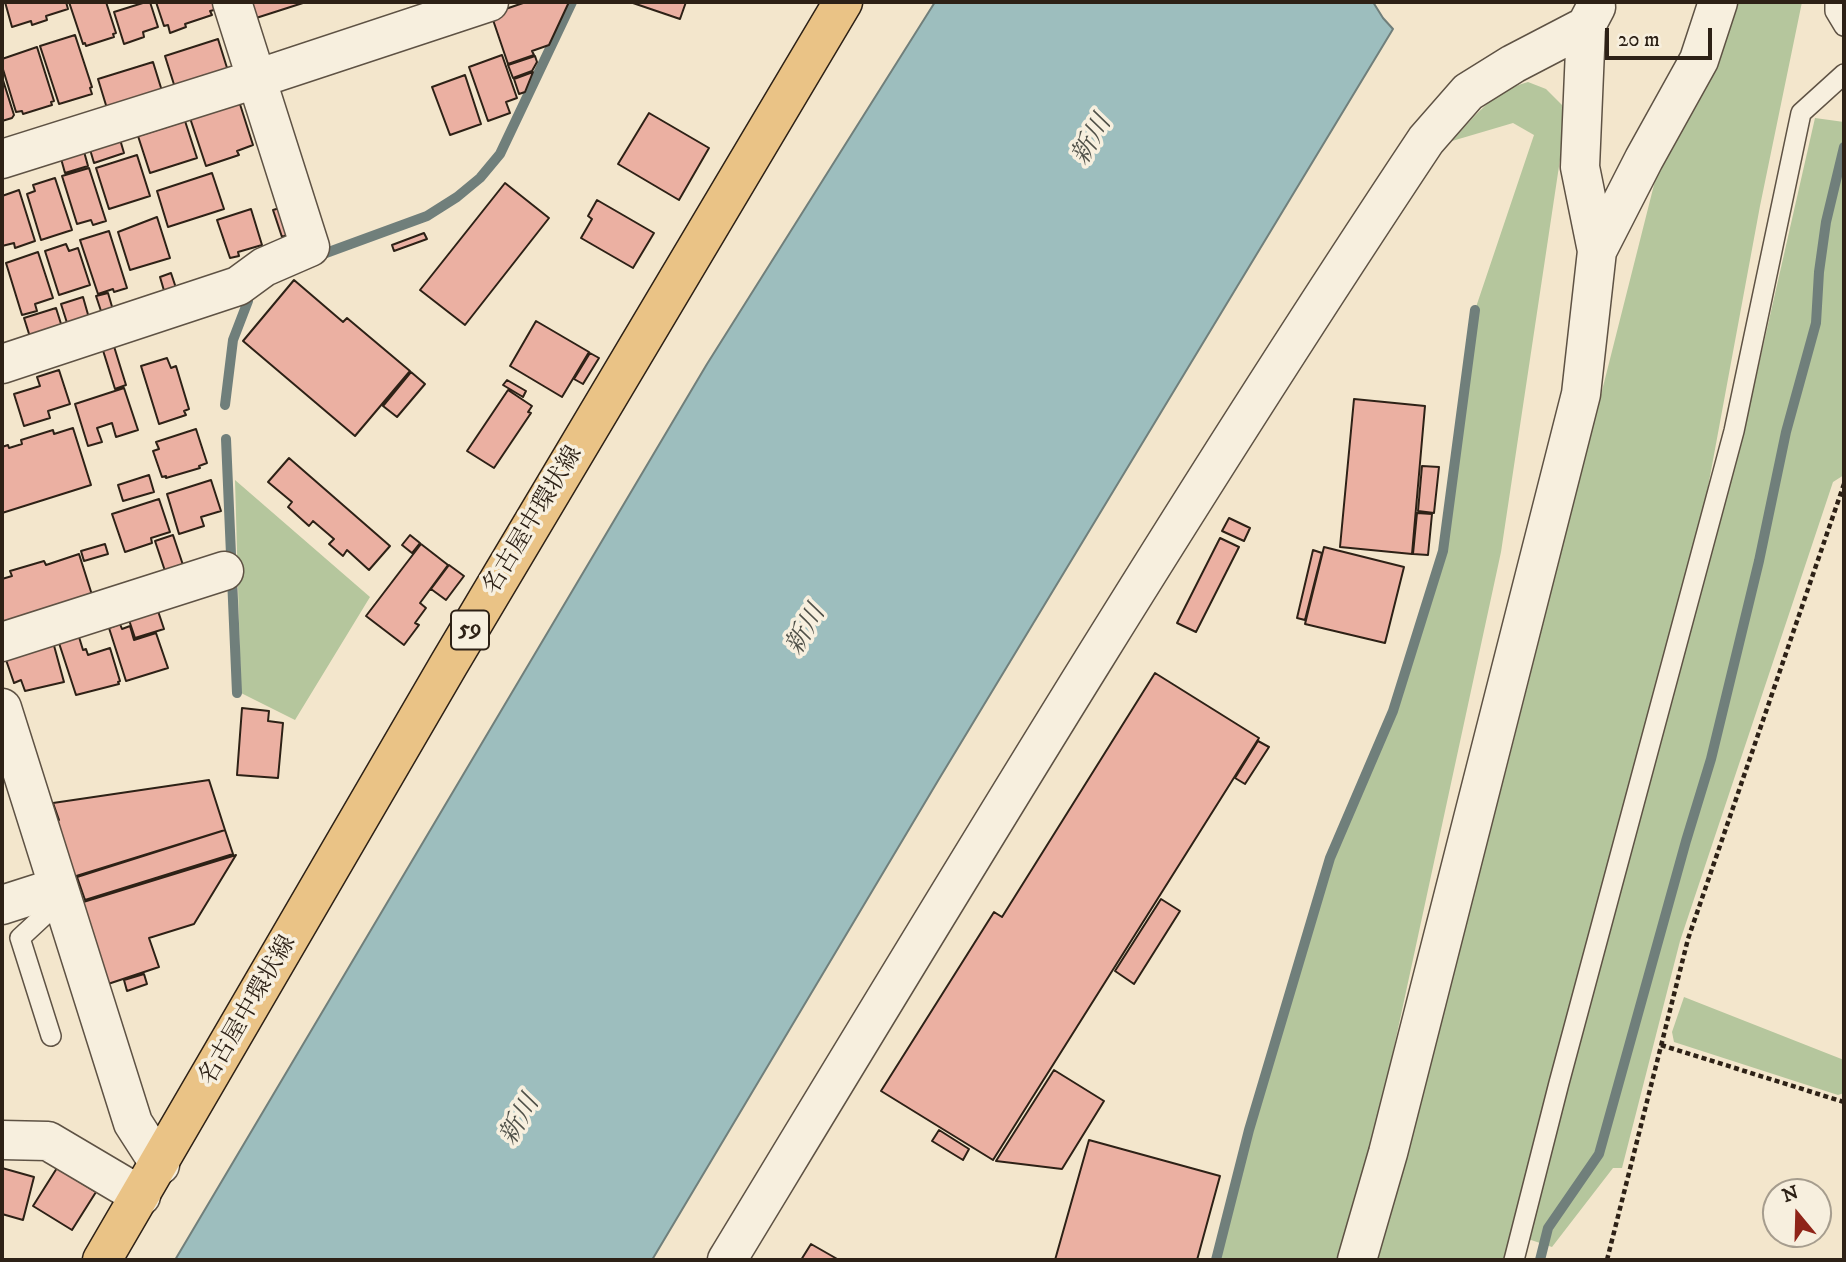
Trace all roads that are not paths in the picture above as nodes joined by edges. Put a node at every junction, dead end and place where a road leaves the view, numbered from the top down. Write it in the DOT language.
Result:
graph roads {
  1 [pos="232,2"];
  2 [pos="489,2"];
  3 [pos="843,2"];
  4 [pos="1718,2"];
  5 [pos="1835,2"];
  6 [pos="438,10"];
  7 [pos="1592,14"];
  8 [pos="1844,26"];
  9 [pos="1844,74"];
  10 [pos="257,79"];
  11 [pos="2,159"];
  12 [pos="1597,251"];
  13 [pos="2,364"];
  14 [pos="224,571"];
  15 [pos="2,642"];
  16 [pos="2,708"];
  17 [pos="60,893"];
  18 [pos="2,905"];
  19 [pos="51,1036"];
  20 [pos="2,1140"];
  21 [pos="150,1180"];
  22 [pos="102,1260"];
  23 [pos="727,1260"];
  24 [pos="1357,1260"];
  25 [pos="1514,1260"];
  1 -- 10 [label="street"];
  2 -- 6 [label="street"];
  3 -- 21 [label="main road, 名古屋中環状線 / 59"];
  4 -- 12 [label="street"];
  5 -- 8 [label="lane"];
  6 -- 10 [label="street"];
  7 -- 12 [label="street"];
  7 -- 23 [label="street"];
  9 -- 25 [label="lane"];
  10 -- 11 [label="street"];
  10 -- 13 [label="street"];
  12 -- 24 [label="street"];
  14 -- 15 [label="street"];
  16 -- 17 [label="street"];
  17 -- 18 [label="street"];
  17 -- 19 [label="lane"];
  17 -- 21 [label="street"];
  20 -- 21 [label="street"];
  21 -- 22 [label="main road, 名古屋中環状線 / 59"];
}
